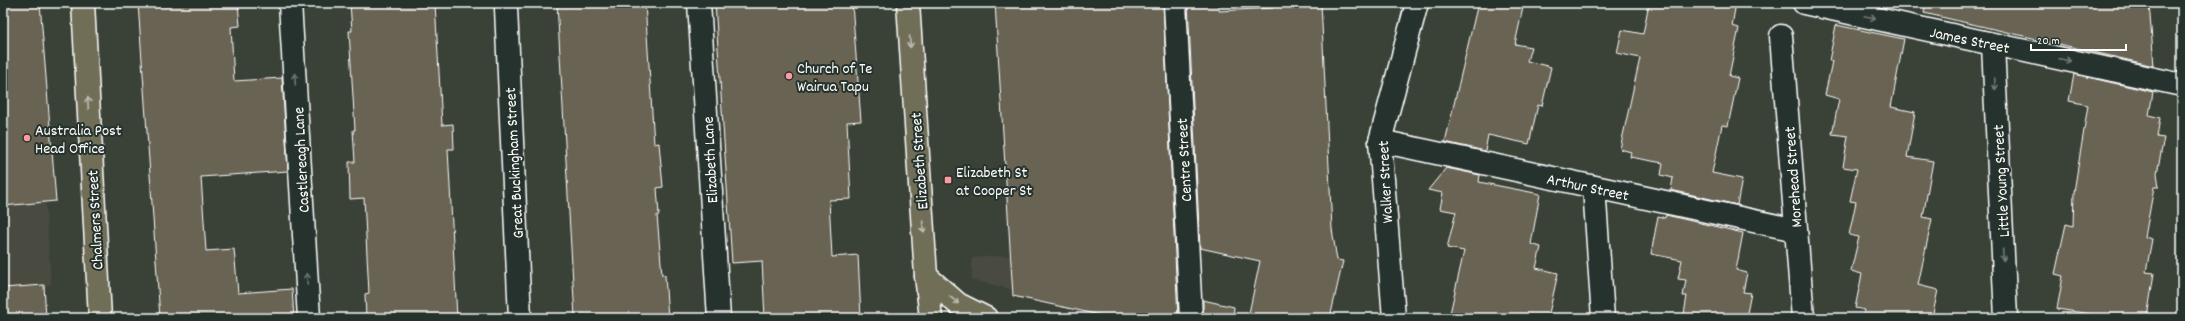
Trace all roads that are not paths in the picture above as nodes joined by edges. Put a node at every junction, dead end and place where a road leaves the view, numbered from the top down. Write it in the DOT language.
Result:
graph roads {
  1 [pos="83,3"];
  2 [pos="290,3"];
  3 [pos="699,3"];
  4 [pos="908,3"];
  5 [pos="1175,3"];
  6 [pos="1417,3"];
  7 [pos="1804,3"];
  8 [pos="506,8"];
  9 [pos="1781,36"];
  10 [pos="1993,45"];
  11 [pos="2182,85"];
  12 [pos="1380,141"];
  13 [pos="1594,187"];
  14 [pos="1796,230"];
  15 [pos="926,276"];
  16 [pos="100,318"];
  17 [pos="309,318"];
  18 [pos="520,318"];
  19 [pos="719,318"];
  20 [pos="931,318"];
  21 [pos="986,318"];
  22 [pos="1191,318"];
  23 [pos="1394,318"];
  24 [pos="1603,318"];
  25 [pos="1803,318"];
  26 [pos="2006,318"];
  16 -- 1 [label="main road, Chalmers Street, one-way"];
  17 -- 2 [label="street, Castlereagh Lane, one-way"];
  3 -- 19 [label="street, Elizabeth Lane"];
  4 -- 15 [label="main road, Elizabeth Street, one-way"];
  5 -- 22 [label="street, Centre Street"];
  6 -- 12 [label="street, Walker Street"];
  7 -- 10 [label="street, James Street, one-way"];
  8 -- 18 [label="street, Great Buckingham Street"];
  9 -- 14 [label="street, Morehead Street"];
  10 -- 11 [label="street, James Street, one-way"];
  10 -- 26 [label="street, Little Young Street, one-way"];
  12 -- 13 [label="street, Arthur Street"];
  12 -- 23 [label="street, Walker Street"];
  13 -- 14 [label="street, Arthur Street"];
  13 -- 24 [label="street"];
  14 -- 25 [label="street, Morehead Street"];
  15 -- 20 [label="main road, Elizabeth Street"];
  15 -- 21 [label="main road, one-way"];
}
